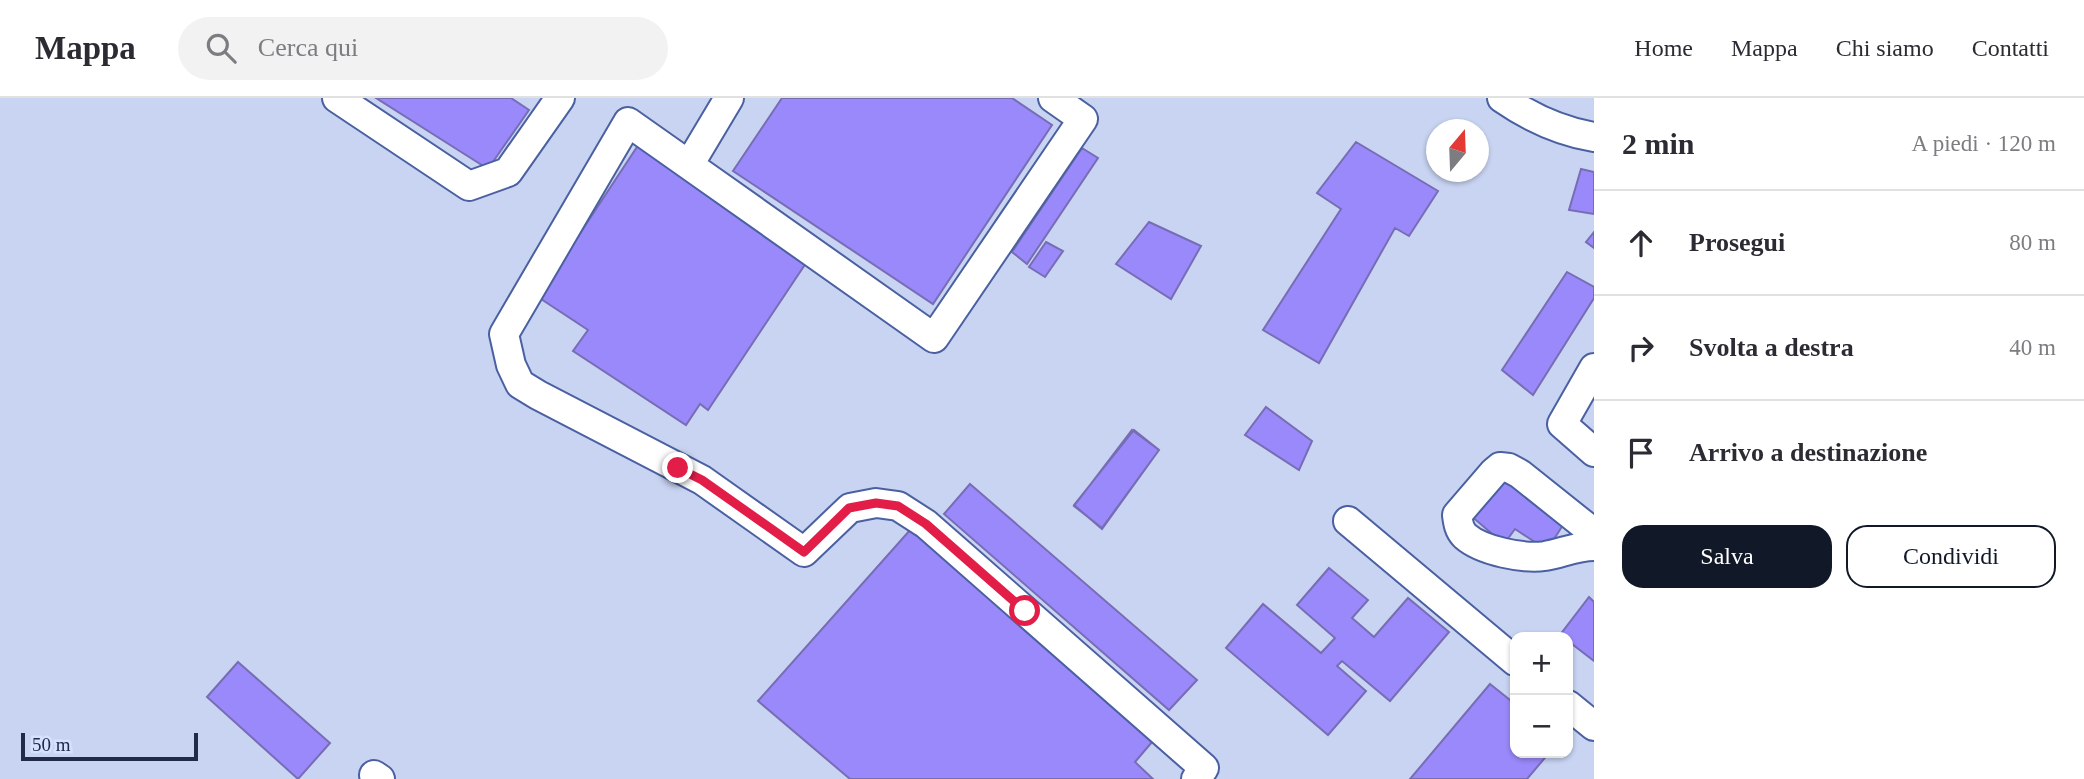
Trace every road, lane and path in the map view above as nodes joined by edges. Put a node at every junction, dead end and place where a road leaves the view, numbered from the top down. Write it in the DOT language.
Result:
graph roads {
  1 [pos="337,98"];
  2 [pos="560,98"];
  3 [pos="729,98"];
  4 [pos="1053,98"];
  5 [pos="1502,98"];
  6 [pos="1594,137"];
  7 [pos="689,165"];
  8 [pos="1594,368"];
  9 [pos="1594,452"];
  10 [pos="1348,521"];
  11 [pos="1594,533"];
  12 [pos="1594,546"];
  13 [pos="1510,657"];
  14 [pos="1573,709"];
  15 [pos="1594,726"];
  16 [pos="1196,779"];
  1 -- 2 [label="street"];
  3 -- 7 [label="street"];
  4 -- 7 [label="street"];
  5 -- 6 [label="street"];
  7 -- 16 [label="street"];
  8 -- 9 [label="street"];
  10 -- 13 [label="street"];
  11 -- 12 [label="street"];
  14 -- 15 [label="street"];
}
